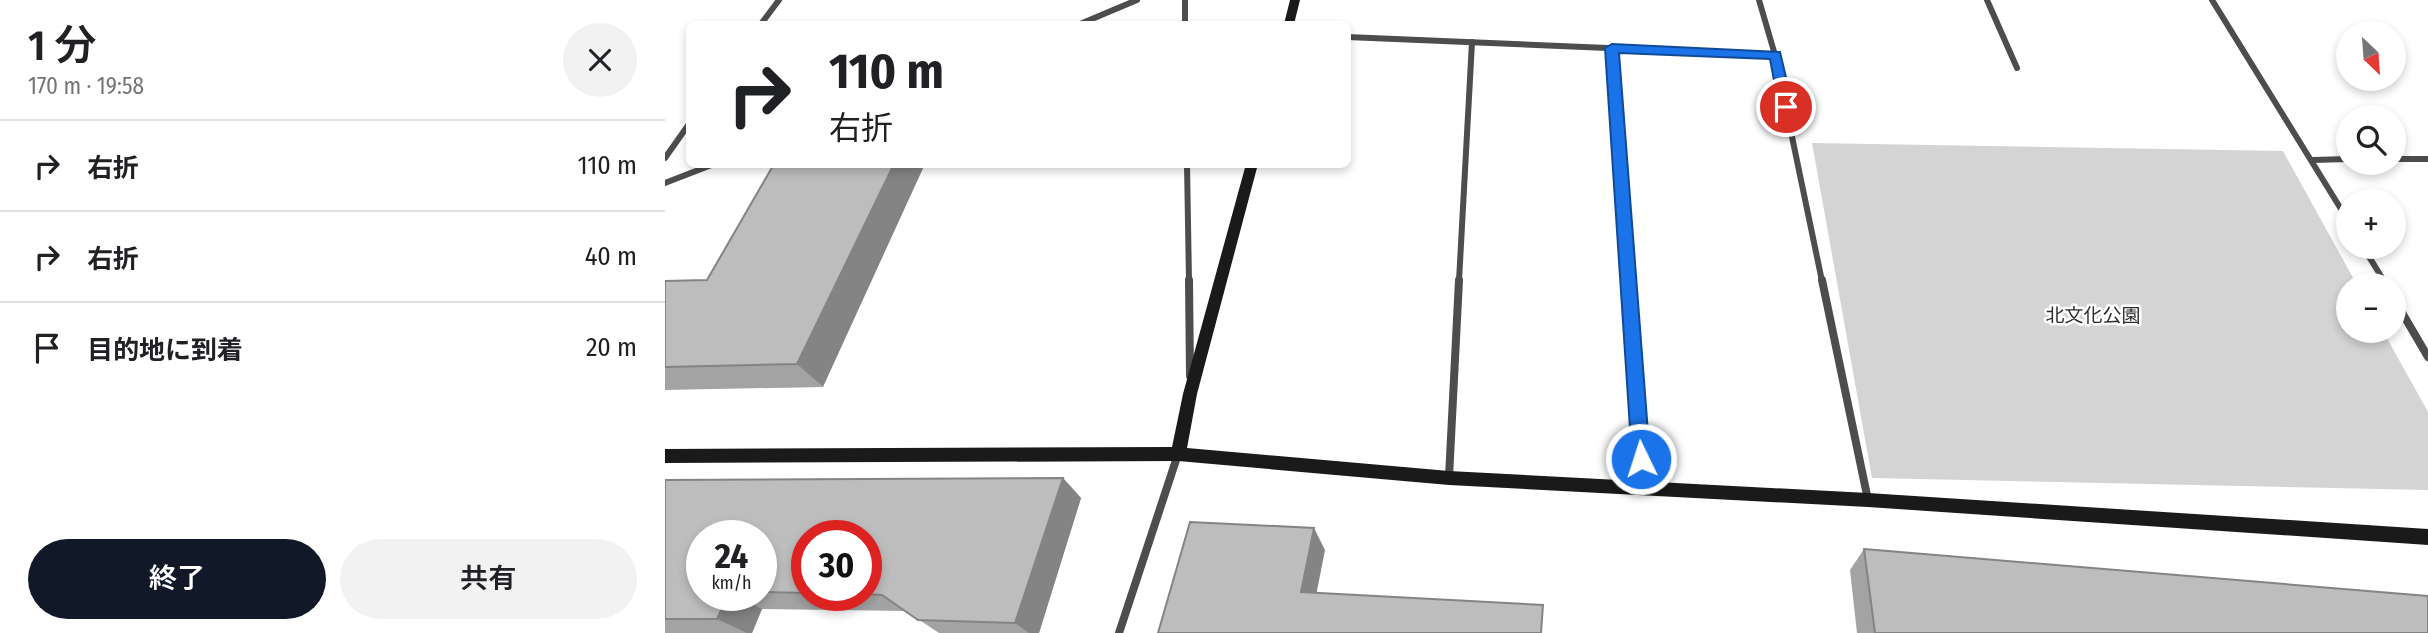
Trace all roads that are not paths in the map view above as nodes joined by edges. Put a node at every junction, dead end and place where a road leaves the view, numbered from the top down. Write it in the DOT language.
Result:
graph roads {
  1 [pos="779,0"];
  2 [pos="1137,0"];
  3 [pos="1185,0"];
  4 [pos="1295,0"];
  5 [pos="1759,0"];
  6 [pos="1987,0"];
  7 [pos="2213,0"];
  8 [pos="763,21"];
  9 [pos="1087,21"];
  10 [pos="1185,21"];
  11 [pos="1290,21"];
  12 [pos="1351,37"];
  13 [pos="1472,42"];
  14 [pos="1612,48"];
  15 [pos="1775,55"];
  16 [pos="2017,68"];
  17 [pos="686,128"];
  18 [pos="665,158"];
  19 [pos="2336,159"];
  20 [pos="2406,159"];
  21 [pos="2428,159"];
  22 [pos="2312,160"];
  23 [pos="704,168"];
  24 [pos="1187,168"];
  25 [pos="1251,168"];
  26 [pos="665,183"];
  27 [pos="2336,200"];
  28 [pos="2406,319"];
  29 [pos="2428,357"];
  30 [pos="1190,394"];
  31 [pos="1178,454"];
  32 [pos="665,456"];
  33 [pos="1449,478"];
  34 [pos="1643,486"];
  35 [pos="1868,500"];
  36 [pos="2428,537"];
  37 [pos="1119,633"];
  1 -- 8 [label="street"];
  2 -- 9 [label="street"];
  3 -- 10 [label="street"];
  4 -- 11 [label="street"];
  5 -- 15 [label="street"];
  6 -- 16 [label="street"];
  7 -- 22 [label="street"];
  12 -- 13 [label="street"];
  13 -- 14 [label="street"];
  13 -- 33 [label="street"];
  14 -- 15 [label="street"];
  14 -- 34 [label="street"];
  15 -- 35 [label="street"];
  17 -- 18 [label="street"];
  19 -- 22 [label="street"];
  20 -- 21 [label="street"];
  22 -- 27 [label="street"];
  23 -- 26 [label="street"];
  24 -- 30 [label="street"];
  25 -- 30 [label="street"];
  28 -- 29 [label="street"];
  30 -- 31 [label="street"];
  31 -- 32 [label="street"];
  31 -- 33 [label="street"];
  31 -- 37 [label="street"];
  33 -- 34 [label="street"];
  34 -- 35 [label="street"];
  35 -- 36 [label="street"];
}
